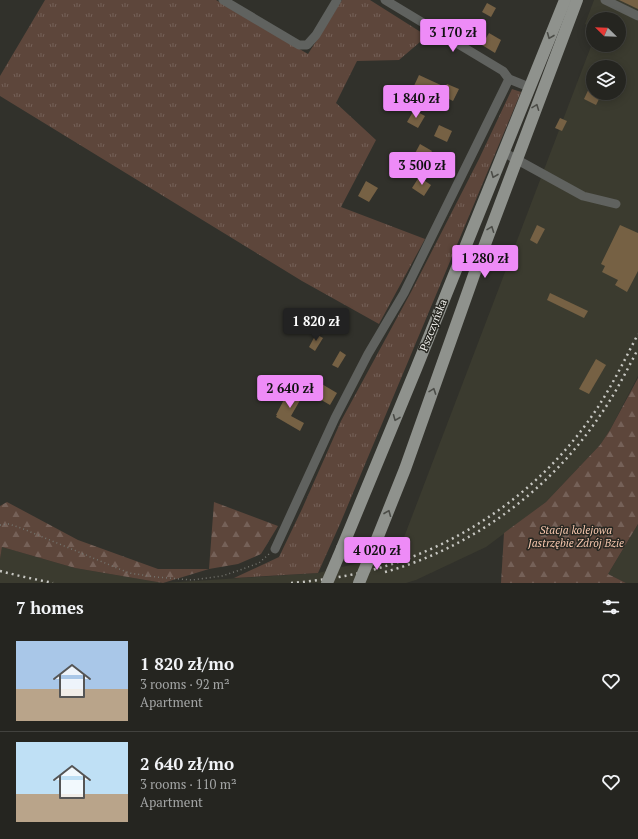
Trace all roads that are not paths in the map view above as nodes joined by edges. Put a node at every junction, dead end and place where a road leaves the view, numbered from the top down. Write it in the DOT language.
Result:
graph roads {
  1 [pos="223,0"];
  2 [pos="337,0"];
  3 [pos="385,0"];
  4 [pos="565,0"];
  5 [pos="577,0"];
  6 [pos="609,1"];
  7 [pos="638,16"];
  8 [pos="509,79"];
  9 [pos="529,87"];
  10 [pos="503,152"];
  11 [pos="517,159"];
  12 [pos="616,204"];
  13 [pos="275,549"];
  14 [pos="327,583"];
  15 [pos="358,583"];
  1 -- 2 [label="street"];
  3 -- 8 [label="street"];
  4 -- 9 [label="main road, Pszczyńska, one-way"];
  11 -- 5 [label="main road, Pszczyńska, one-way"];
  6 -- 7 [label="street"];
  8 -- 9 [label="street"];
  8 -- 13 [label="street"];
  9 -- 10 [label="main road, Pszczyńska"];
  10 -- 11 [label="street"];
  10 -- 14 [label="main road, Pszczyńska, one-way, bridge"];
  11 -- 12 [label="street"];
  15 -- 11 [label="main road, Pszczyńska, one-way, bridge"];
}
